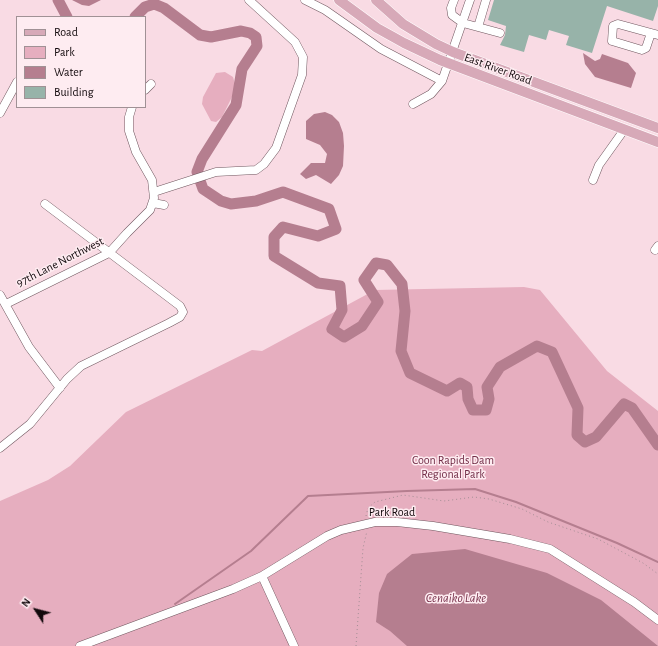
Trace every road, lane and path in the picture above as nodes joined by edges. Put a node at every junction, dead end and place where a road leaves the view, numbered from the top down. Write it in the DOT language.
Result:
graph roads {
  1 [pos="249,0"];
  2 [pos="305,0"];
  3 [pos="339,0"];
  4 [pos="376,0"];
  5 [pos="454,0"];
  6 [pos="470,0"];
  7 [pos="486,0"];
  8 [pos="463,23"];
  9 [pos="478,27"];
  10 [pos="500,33"];
  11 [pos="654,34"];
  12 [pos="453,52"];
  13 [pos="449,64"];
  14 [pos="442,81"];
  15 [pos="16,84"];
  16 [pos="413,104"];
  17 [pos="132,108"];
  18 [pos="0,113"];
  19 [pos="658,128"];
  20 [pos="624,130"];
  21 [pos="658,142"];
  22 [pos="593,180"];
  23 [pos="154,192"];
  24 [pos="153,203"];
  25 [pos="45,204"];
  26 [pos="164,205"];
  27 [pos="109,253"];
  28 [pos="0,295"];
  29 [pos="6,304"];
  30 [pos="60,388"];
  31 [pos="0,448"];
  32 [pos="262,576"];
  33 [pos="658,620"];
  34 [pos="82,646"];
  35 [pos="294,646"];
  1 -- 23 [label="street"];
  2 -- 14 [label="street"];
  3 -- 13 [label="main road, East River Road"];
  4 -- 12 [label="main road, East River Road"];
  5 -- 8 [label="street"];
  6 -- 8 [label="street"];
  7 -- 9 [label="street"];
  8 -- 9 [label="street"];
  8 -- 12 [label="street"];
  9 -- 10 [label="street"];
  11 -- 11 [label="street"];
  12 -- 13 [label="street"];
  12 -- 19 [label="main road, East River Road"];
  13 -- 14 [label="street"];
  13 -- 20 [label="main road, East River Road"];
  14 -- 16 [label="street"];
  15 -- 18 [label="street"];
  17 -- 23 [label="street, 97th Lane Northwest"];
  20 -- 21 [label="main road, East River Road"];
  20 -- 22 [label="street"];
  23 -- 24 [label="street, 97th Lane Northwest"];
  24 -- 26 [label="street"];
  24 -- 27 [label="street, 97th Lane Northwest"];
  25 -- 27 [label="street"];
  27 -- 29 [label="street, 97th Lane Northwest"];
  27 -- 30 [label="street"];
  28 -- 29 [label="street"];
  29 -- 30 [label="street"];
  30 -- 31 [label="street"];
  32 -- 33 [label="street, Park Road"];
  32 -- 34 [label="street, Park Road"];
  32 -- 35 [label="street"];
}
